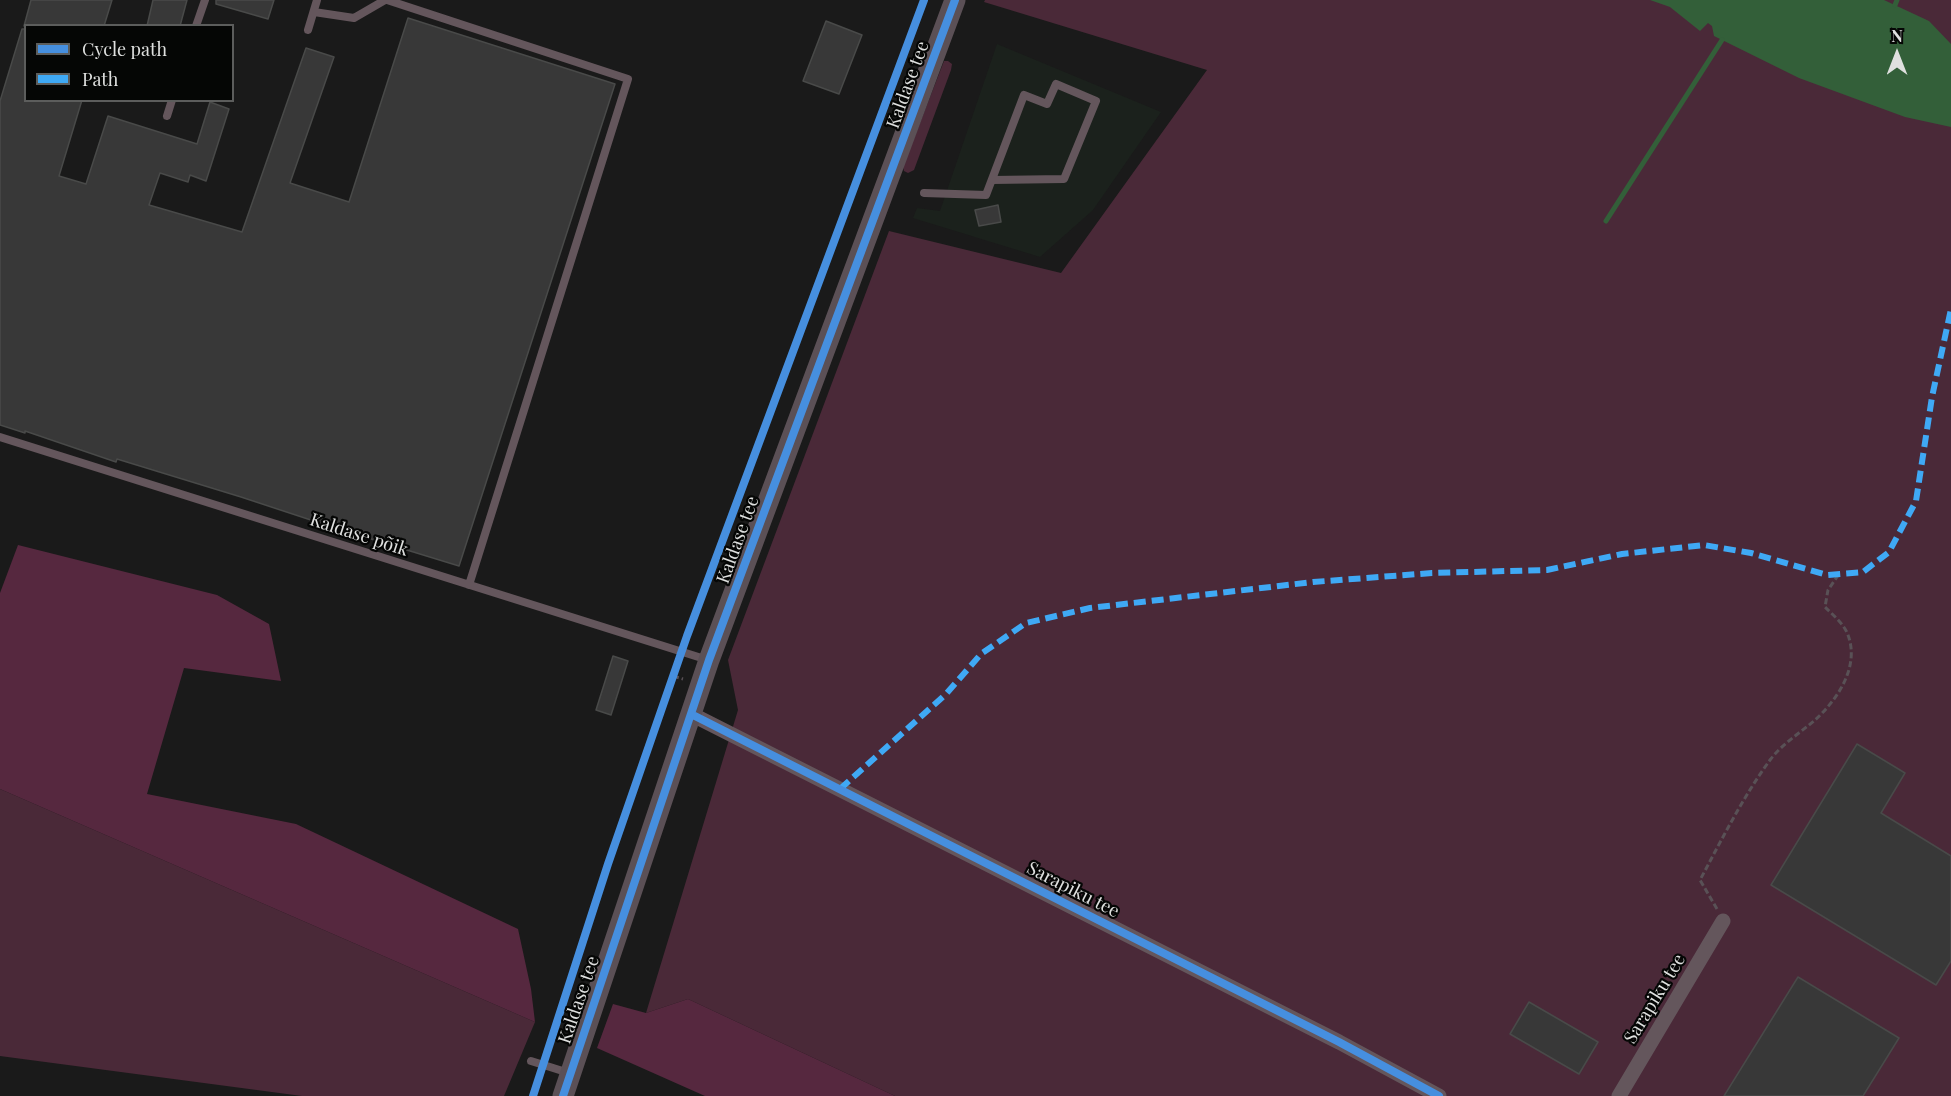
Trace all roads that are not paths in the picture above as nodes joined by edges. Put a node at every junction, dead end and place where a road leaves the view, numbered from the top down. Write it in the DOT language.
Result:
graph roads {
  1 [pos="204,0"];
  2 [pos="317,0"];
  3 [pos="386,0"];
  4 [pos="955,0"];
  5 [pos="314,12"];
  6 [pos="197,24"];
  7 [pos="308,30"];
  8 [pos="171,102"];
  9 [pos="167,116"];
  10 [pos="992,180"];
  11 [pos="924,193"];
  12 [pos="0,437"];
  13 [pos="469,585"];
  14 [pos="709,660"];
  15 [pos="691,714"];
  16 [pos="1723,921"];
  17 [pos="531,1061"];
  18 [pos="570,1073"];
  19 [pos="563,1096"];
  20 [pos="1439,1096"];
  21 [pos="1619,1096"];
  1 -- 6 [label="lane"];
  2 -- 5 [label="lane"];
  3 -- 5 [label="lane"];
  3 -- 13 [label="lane"];
  4 -- 14 [label="street, Kaldase tee"];
  5 -- 7 [label="lane"];
  8 -- 9 [label="lane"];
  10 -- 10 [label="lane"];
  10 -- 11 [label="lane"];
  12 -- 13 [label="lane, Kaldase põik"];
  13 -- 14 [label="lane, Kaldase põik"];
  14 -- 15 [label="street, Kaldase tee"];
  15 -- 18 [label="street, Kaldase tee"];
  15 -- 20 [label="street, Sarapiku tee"];
  16 -- 21 [label="street, Sarapiku tee"];
  17 -- 18 [label="lane"];
  18 -- 19 [label="street, Kaldase tee"];
}
